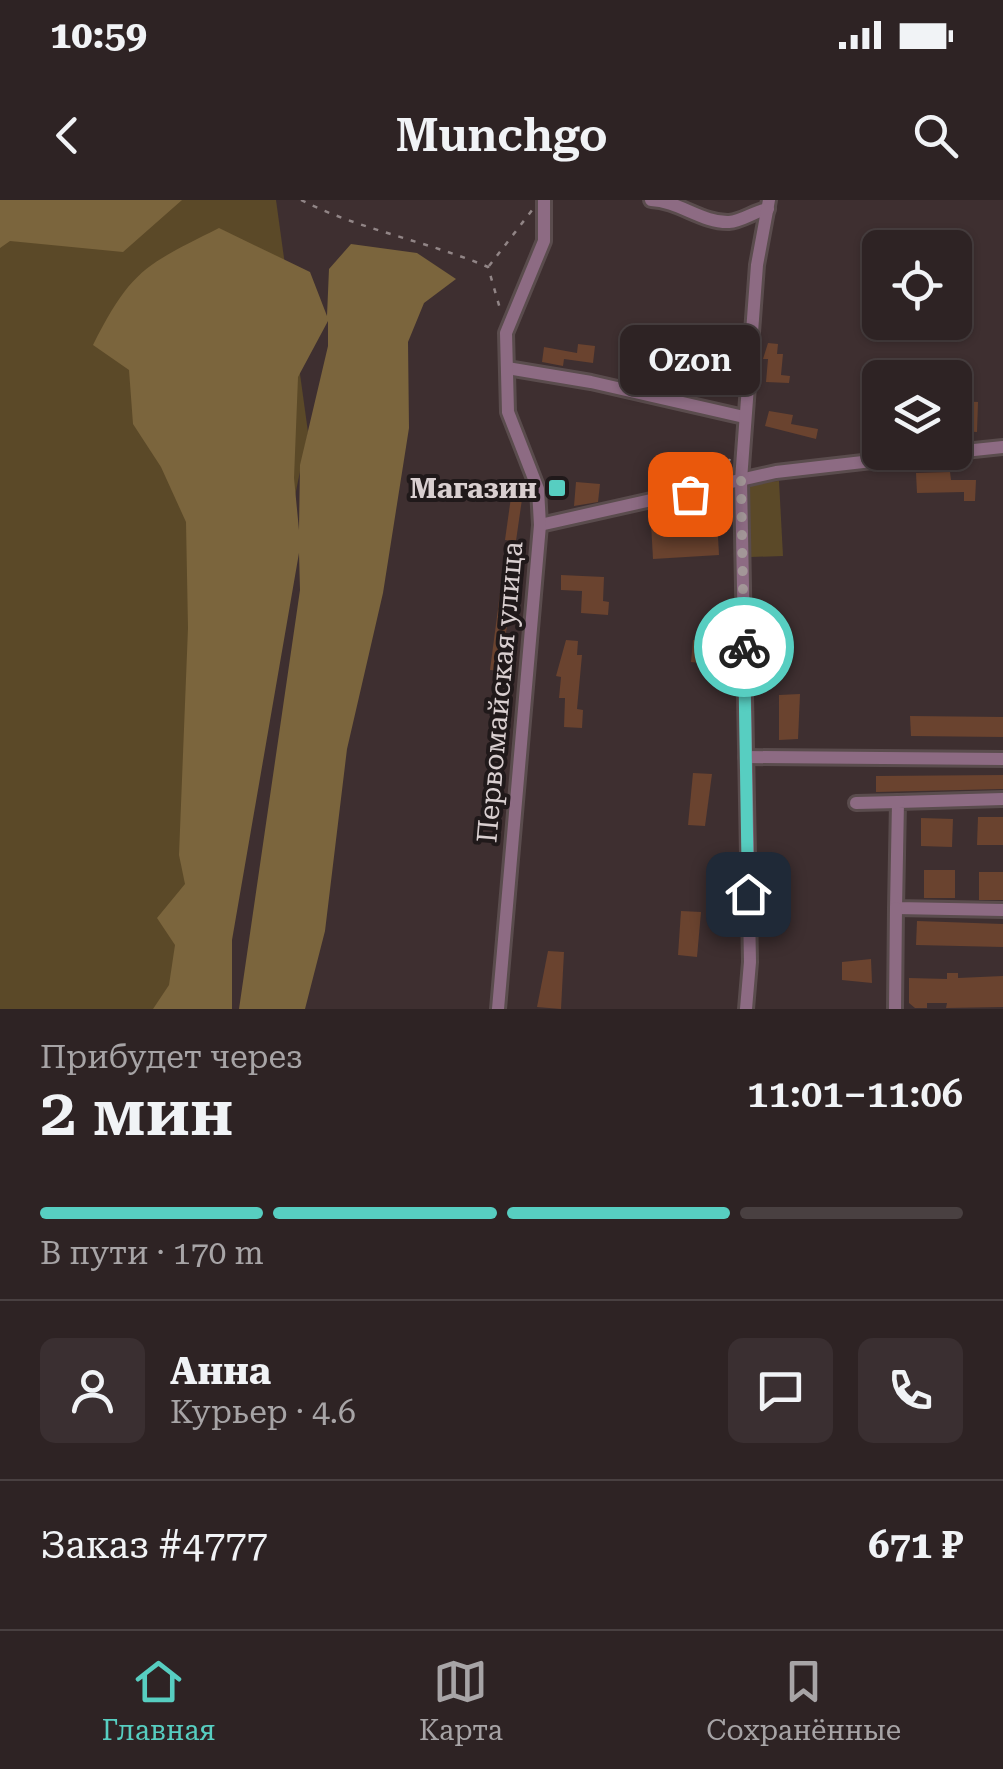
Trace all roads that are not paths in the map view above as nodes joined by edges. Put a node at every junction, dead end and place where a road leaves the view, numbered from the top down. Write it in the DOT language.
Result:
graph roads {
  1 [pos="542,200"];
  2 [pos="651,200"];
  3 [pos="768,204"];
  4 [pos="506,368"];
  5 [pos="744,418"];
  6 [pos="1002,443"];
  7 [pos="972,449"];
  8 [pos="862,464"];
  9 [pos="741,480"];
  10 [pos="540,525"];
  11 [pos="746,757"];
  12 [pos="1003,759"];
  13 [pos="1003,799"];
  14 [pos="898,802"];
  15 [pos="856,803"];
  16 [pos="896,908"];
  17 [pos="1003,910"];
  18 [pos="498,1009"];
  19 [pos="746,1009"];
  20 [pos="895,1009"];
  1 -- 4 [label="street"];
  2 -- 3 [label="street"];
  3 -- 5 [label="street"];
  4 -- 5 [label="street"];
  4 -- 10 [label="street"];
  5 -- 9 [label="street"];
  6 -- 7 [label="street, Первомайская улица"];
  8 -- 9 [label="street, Первомайская улица"];
  9 -- 10 [label="street, Первомайская улица"];
  9 -- 11 [label="street"];
  10 -- 18 [label="street, Первомайская улица"];
  11 -- 12 [label="street"];
  11 -- 19 [label="street"];
  13 -- 14 [label="street"];
  14 -- 15 [label="street"];
  14 -- 16 [label="street"];
  16 -- 17 [label="street"];
  16 -- 20 [label="street"];
}
